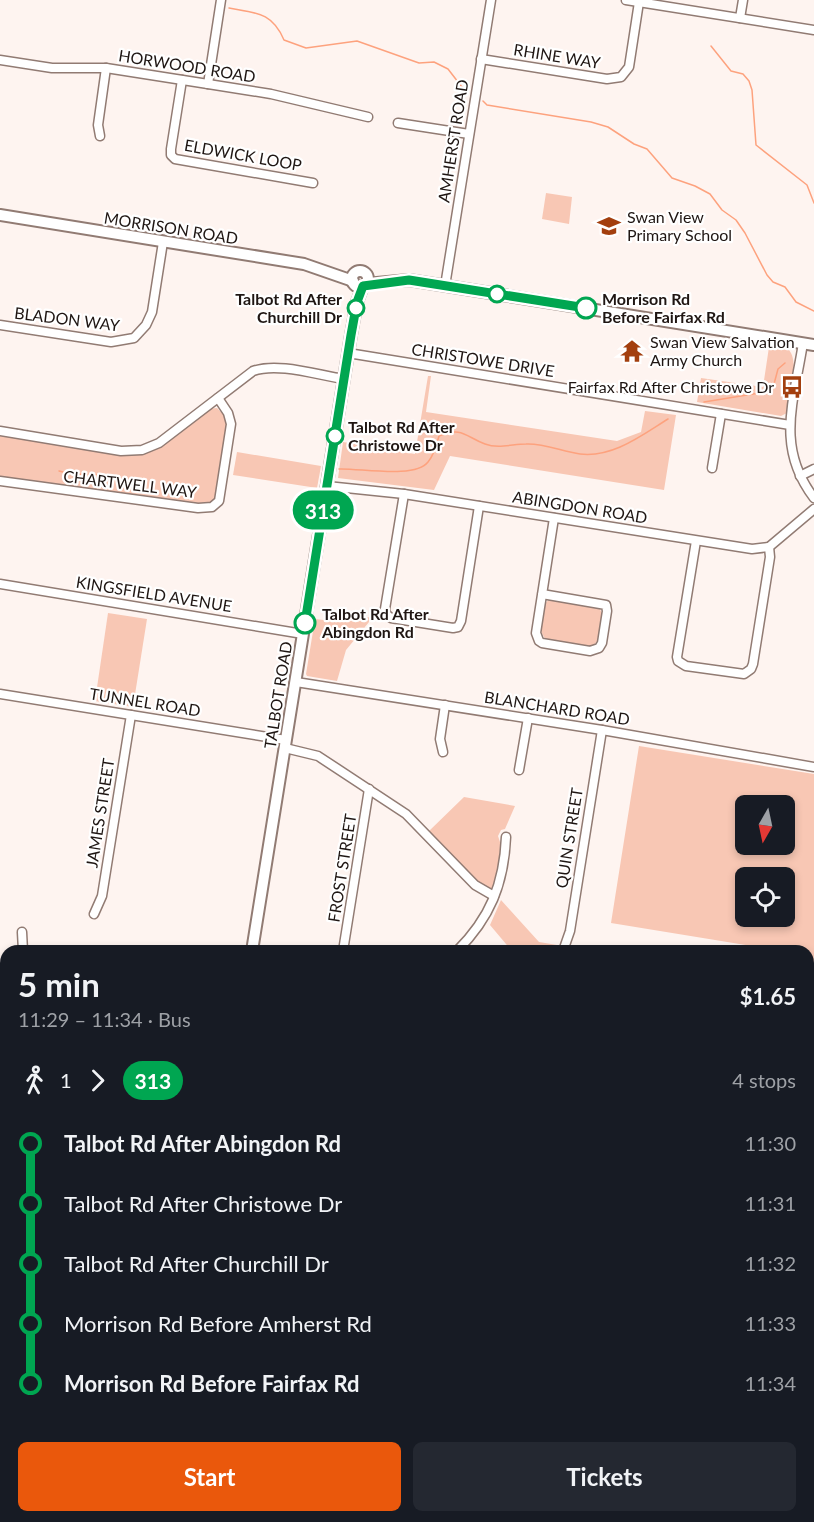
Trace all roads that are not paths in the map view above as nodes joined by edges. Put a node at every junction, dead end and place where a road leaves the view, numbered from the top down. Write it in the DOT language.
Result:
graph roads {
  1 [pos="221,0"];
  2 [pos="491,0"];
  3 [pos="626,0"];
  4 [pos="743,0"];
  5 [pos="639,2"];
  6 [pos="740,18"];
  7 [pos="814,30"];
  8 [pos="482,59"];
  9 [pos="0,60"];
  10 [pos="106,68"];
  11 [pos="182,80"];
  12 [pos="208,84"];
  13 [pos="368,117"];
  14 [pos="398,123"];
  15 [pos="469,134"];
  16 [pos="100,136"];
  17 [pos="313,183"];
  18 [pos="0,215"];
  19 [pos="163,242"];
  20 [pos="360,280"];
  21 [pos="445,286"];
  22 [pos="0,325"];
  23 [pos="809,344"];
  24 [pos="348,353"];
  25 [pos="344,379"];
  26 [pos="218,398"];
  27 [pos="721,414"];
  28 [pos="790,425"];
  29 [pos="0,431"];
  30 [pos="712,468"];
  31 [pos="814,469"];
  32 [pos="800,476"];
  33 [pos="0,481"];
  34 [pos="327,486"];
  35 [pos="404,494"];
  36 [pos="814,498"];
  37 [pos="479,506"];
  38 [pos="814,509"];
  39 [pos="554,518"];
  40 [pos="696,541"];
  41 [pos="769,547"];
  42 [pos="0,584"];
  43 [pos="543,594"];
  44 [pos="303,634"];
  45 [pos="296,682"];
  46 [pos="0,694"];
  47 [pos="445,705"];
  48 [pos="131,715"];
  49 [pos="528,718"];
  50 [pos="602,730"];
  51 [pos="286,744"];
  52 [pos="443,752"];
  53 [pos="814,767"];
  54 [pos="519,770"];
  55 [pos="369,789"];
  56 [pos="506,837"];
  57 [pos="494,896"];
  58 [pos="94,914"];
  59 [pos="22,932"];
  60 [pos="23,945"];
  61 [pos="253,945"];
  62 [pos="344,945"];
  63 [pos="462,945"];
  64 [pos="566,945"];
  1 -- 12 [label="street"];
  2 -- 8 [label="street, AMHERST ROAD"];
  3 -- 5 [label="street"];
  4 -- 6 [label="street"];
  5 -- 6 [label="street"];
  5 -- 8 [label="street, RHINE WAY"];
  6 -- 7 [label="street"];
  8 -- 15 [label="street, AMHERST ROAD"];
  9 -- 10 [label="street, HORWOOD ROAD"];
  10 -- 11 [label="street, HORWOOD ROAD"];
  10 -- 16 [label="street"];
  11 -- 12 [label="street, HORWOOD ROAD"];
  11 -- 17 [label="street, ELDWICK LOOP"];
  12 -- 13 [label="street, HORWOOD ROAD"];
  14 -- 15 [label="street"];
  15 -- 21 [label="street, AMHERST ROAD"];
  18 -- 19 [label="main road, MORRISON ROAD"];
  19 -- 20 [label="main road, MORRISON ROAD"];
  19 -- 22 [label="street, BLADON WAY"];
  20 -- 21 [label="main road, MORRISON ROAD"];
  20 -- 24 [label="main road, TALBOT ROAD"];
  21 -- 23 [label="main road, MORRISON ROAD"];
  23 -- 28 [label="street"];
  24 -- 25 [label="main road, TALBOT ROAD"];
  24 -- 27 [label="street, CHRISTOWE DRIVE"];
  25 -- 26 [label="street"];
  25 -- 34 [label="main road, TALBOT ROAD"];
  26 -- 29 [label="street"];
  26 -- 33 [label="street, CHARTWELL WAY"];
  27 -- 28 [label="street, CHRISTOWE DRIVE"];
  27 -- 30 [label="street"];
  28 -- 32 [label="street"];
  31 -- 32 [label="street"];
  32 -- 36 [label="street"];
  34 -- 35 [label="street, ABINGDON ROAD"];
  34 -- 44 [label="main road, TALBOT ROAD"];
  35 -- 37 [label="street, ABINGDON ROAD"];
  35 -- 37 [label="street"];
  37 -- 39 [label="street, ABINGDON ROAD"];
  38 -- 41 [label="street"];
  39 -- 40 [label="street, ABINGDON ROAD"];
  39 -- 43 [label="street"];
  40 -- 41 [label="street, ABINGDON ROAD"];
  40 -- 41 [label="street"];
  42 -- 44 [label="street, KINGSFIELD AVENUE"];
  43 -- 43 [label="street"];
  44 -- 45 [label="main road, TALBOT ROAD"];
  45 -- 47 [label="street, BLANCHARD ROAD"];
  45 -- 51 [label="main road, TALBOT ROAD"];
  46 -- 48 [label="street, TUNNEL ROAD"];
  47 -- 49 [label="street, BLANCHARD ROAD"];
  47 -- 52 [label="street"];
  48 -- 51 [label="street, TUNNEL ROAD"];
  48 -- 58 [label="street, JAMES STREET"];
  49 -- 50 [label="street, BLANCHARD ROAD"];
  49 -- 54 [label="street"];
  50 -- 53 [label="street, BLANCHARD ROAD"];
  50 -- 64 [label="street, QUIN STREET"];
  51 -- 55 [label="street, TUNNEL ROAD"];
  51 -- 61 [label="main road, TALBOT ROAD"];
  55 -- 57 [label="street, TUNNEL ROAD"];
  55 -- 62 [label="street, FROST STREET"];
  56 -- 57 [label="street"];
  57 -- 63 [label="street"];
  59 -- 60 [label="street"];
}
